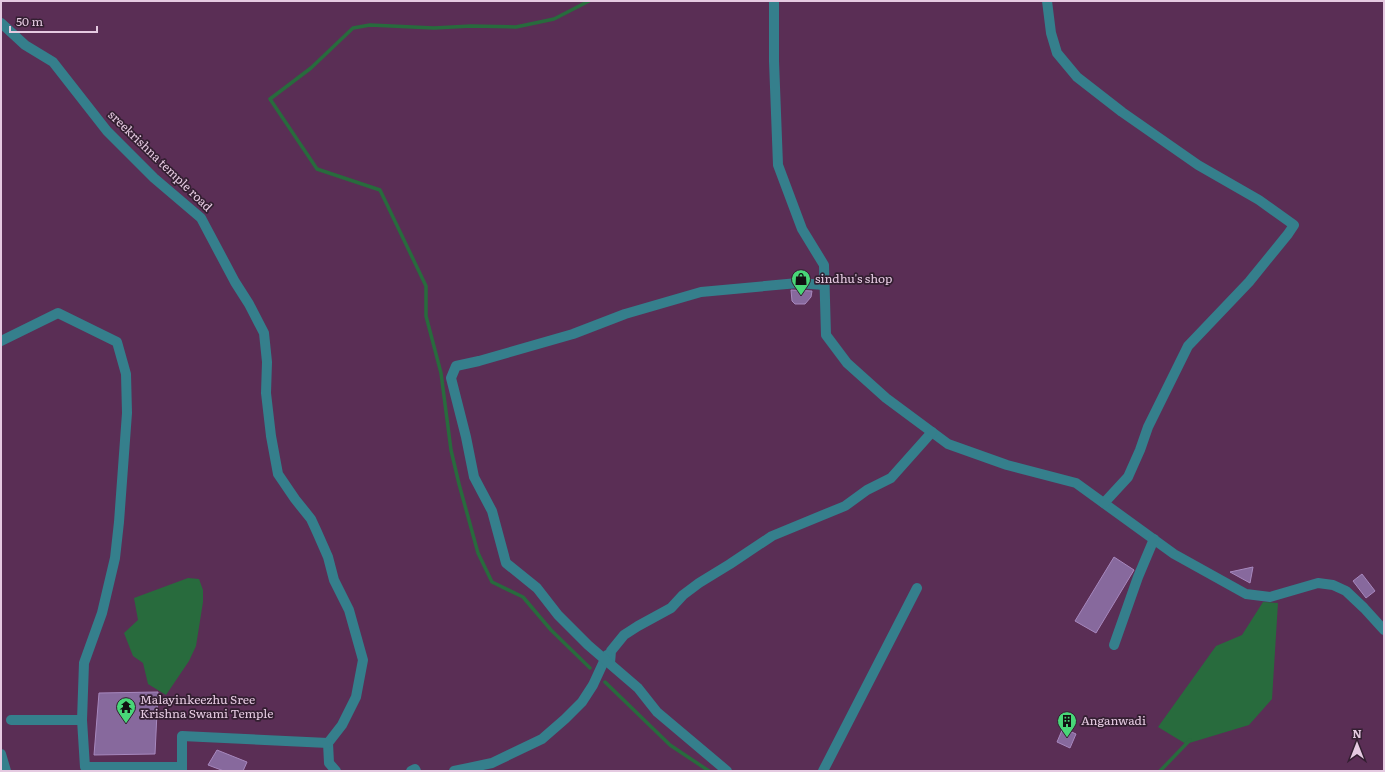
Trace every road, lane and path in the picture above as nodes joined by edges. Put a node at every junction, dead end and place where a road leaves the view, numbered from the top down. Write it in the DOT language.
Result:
graph roads {
  1 [pos="774,1"];
  2 [pos="1047,1"];
  3 [pos="1,23"];
  4 [pos="824,284"];
  5 [pos="1,341"];
  6 [pos="932,432"];
  7 [pos="1104,503"];
  8 [pos="1154,540"];
  9 [pos="917,588"];
  10 [pos="1384,630"];
  11 [pos="1114,644"];
  12 [pos="608,658"];
  13 [pos="11,720"];
  14 [pos="82,720"];
  15 [pos="328,743"];
  16 [pos="1,754"];
  17 [pos="182,769"];
  18 [pos="6,771"];
  19 [pos="336,771"];
  20 [pos="411,771"];
  21 [pos="416,771"];
  22 [pos="454,771"];
  23 [pos="727,771"];
  24 [pos="823,771"];
  1 -- 4 [label="street"];
  2 -- 7 [label="street"];
  3 -- 15 [label="street, sreekrishna temple road"];
  4 -- 6 [label="street"];
  4 -- 12 [label="street"];
  5 -- 14 [label="street"];
  6 -- 7 [label="street"];
  6 -- 12 [label="street"];
  7 -- 8 [label="street"];
  8 -- 10 [label="street"];
  8 -- 11 [label="street"];
  9 -- 24 [label="street"];
  12 -- 22 [label="street"];
  12 -- 23 [label="street"];
  13 -- 14 [label="street"];
  14 -- 17 [label="street"];
  15 -- 17 [label="street"];
  15 -- 19 [label="street"];
  16 -- 18 [label="street"];
  20 -- 21 [label="street"];
}
